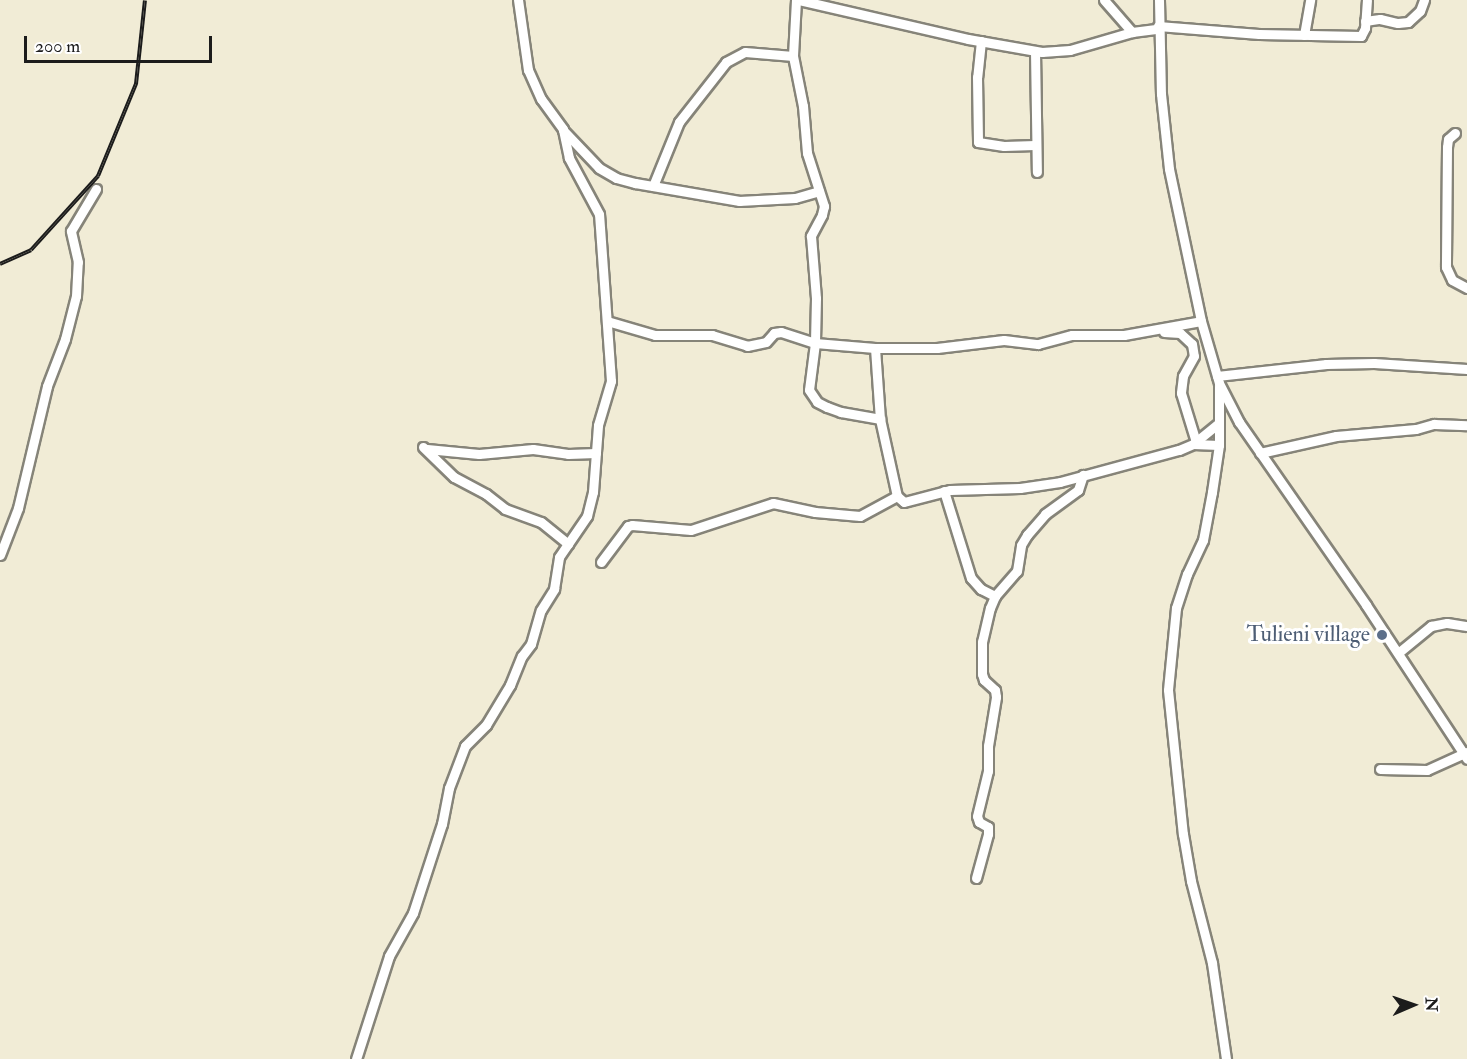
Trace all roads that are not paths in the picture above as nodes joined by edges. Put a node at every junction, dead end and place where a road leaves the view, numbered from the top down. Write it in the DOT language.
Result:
graph roads {
  1 [pos="518,0"];
  2 [pos="798,0"];
  3 [pos="1104,0"];
  4 [pos="1159,0"];
  5 [pos="1311,0"];
  6 [pos="1367,0"];
  7 [pos="1424,0"];
  8 [pos="814,1"];
  9 [pos="1365,21"];
  10 [pos="1158,28"];
  11 [pos="1132,32"];
  12 [pos="1304,35"];
  13 [pos="981,41"];
  14 [pos="1035,51"];
  15 [pos="793,56"];
  16 [pos="562,129"];
  17 [pos="1455,133"];
  18 [pos="1035,145"];
  19 [pos="1037,172"];
  20 [pos="653,186"];
  21 [pos="96,189"];
  22 [pos="819,191"];
  23 [pos="1467,288"];
  24 [pos="607,321"];
  25 [pos="1201,321"];
  26 [pos="1159,330"];
  27 [pos="815,343"];
  28 [pos="875,348"];
  29 [pos="1467,369"];
  30 [pos="1218,380"];
  31 [pos="880,419"];
  32 [pos="1218,424"];
  33 [pos="1467,425"];
  34 [pos="1194,443"];
  35 [pos="1218,445"];
  36 [pos="596,453"];
  37 [pos="1260,453"];
  38 [pos="1083,475"];
  39 [pos="944,491"];
  40 [pos="897,496"];
  41 [pos="568,544"];
  42 [pos="0,555"];
  43 [pos="601,562"];
  44 [pos="994,596"];
  45 [pos="1467,626"];
  46 [pos="1398,653"];
  47 [pos="1466,755"];
  48 [pos="1380,770"];
  49 [pos="976,878"];
  50 [pos="356,1059"];
  51 [pos="1226,1059"];
  1 -- 16 [label="street"];
  2 -- 8 [label="street"];
  2 -- 15 [label="street"];
  3 -- 11 [label="street"];
  4 -- 10 [label="street"];
  5 -- 12 [label="street"];
  6 -- 9 [label="street"];
  7 -- 9 [label="street"];
  8 -- 13 [label="street"];
  9 -- 12 [label="street"];
  10 -- 11 [label="street"];
  10 -- 12 [label="street"];
  10 -- 25 [label="street"];
  11 -- 14 [label="street"];
  13 -- 14 [label="street"];
  13 -- 18 [label="street"];
  14 -- 18 [label="street"];
  15 -- 20 [label="street"];
  15 -- 22 [label="street"];
  16 -- 20 [label="street"];
  16 -- 24 [label="street"];
  17 -- 23 [label="street"];
  18 -- 19 [label="street"];
  20 -- 22 [label="street"];
  21 -- 42 [label="street"];
  22 -- 27 [label="street"];
  24 -- 27 [label="street"];
  24 -- 36 [label="street"];
  25 -- 26 [label="street"];
  25 -- 30 [label="street"];
  26 -- 28 [label="street"];
  26 -- 34 [label="street"];
  27 -- 28 [label="street"];
  27 -- 31 [label="street"];
  28 -- 31 [label="street"];
  29 -- 30 [label="street"];
  30 -- 32 [label="street"];
  30 -- 37 [label="street"];
  31 -- 40 [label="street"];
  32 -- 34 [label="street"];
  32 -- 35 [label="street"];
  33 -- 37 [label="street"];
  34 -- 35 [label="street"];
  34 -- 38 [label="street"];
  35 -- 51 [label="street"];
  36 -- 41 [label="street"];
  36 -- 41 [label="street"];
  37 -- 46 [label="street"];
  38 -- 39 [label="street"];
  38 -- 44 [label="street"];
  39 -- 40 [label="street"];
  39 -- 44 [label="street"];
  40 -- 43 [label="street"];
  41 -- 50 [label="street"];
  44 -- 49 [label="street"];
  45 -- 46 [label="street"];
  46 -- 47 [label="street"];
  47 -- 48 [label="street"];
}
